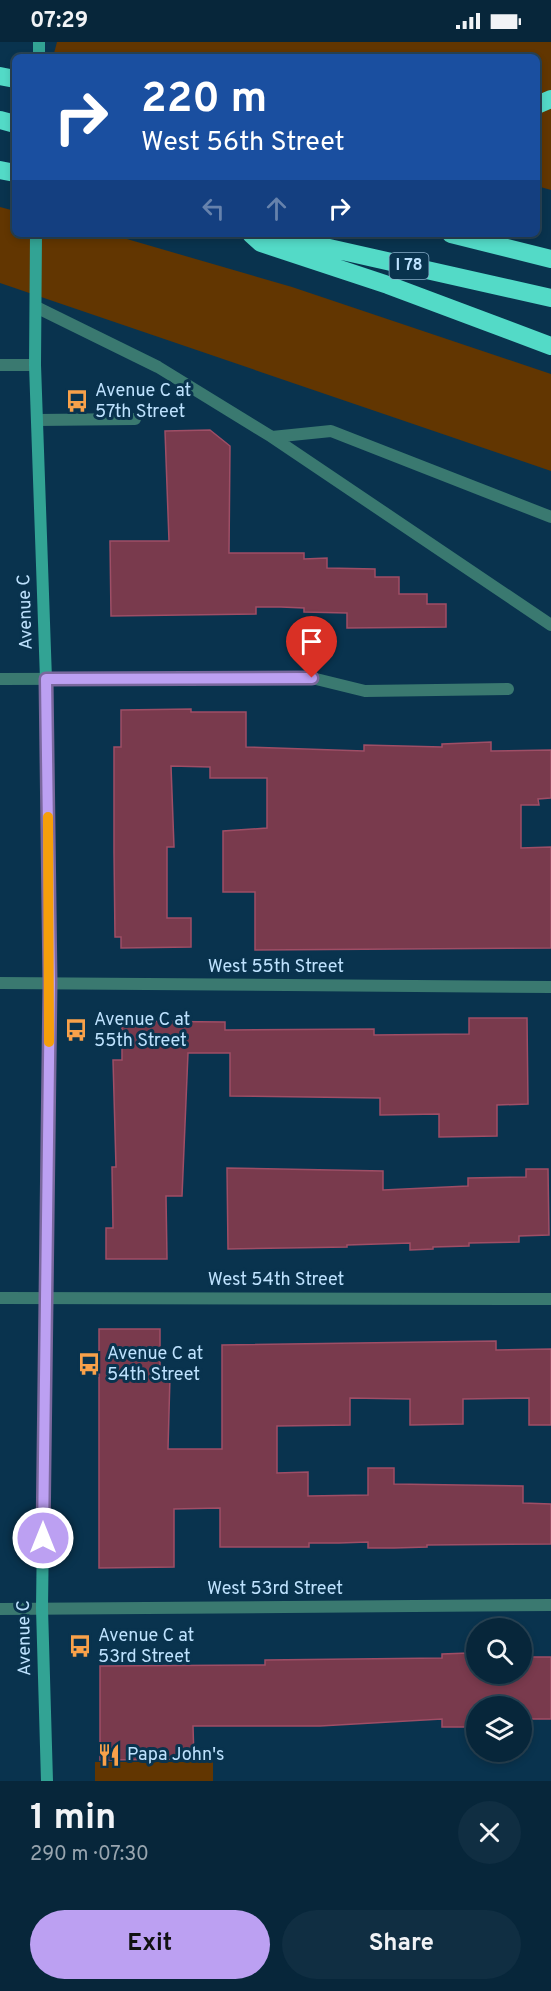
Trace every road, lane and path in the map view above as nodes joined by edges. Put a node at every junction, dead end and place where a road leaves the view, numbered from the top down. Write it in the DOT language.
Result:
graph roads {
  1 [pos="36,237"];
  2 [pos="254,237"];
  3 [pos="280,237"];
  4 [pos="463,237"];
  5 [pos="551,259"];
  6 [pos="551,298"];
  7 [pos="36,307"];
  8 [pos="551,346"];
  9 [pos="35,364"];
  10 [pos="0,365"];
  11 [pos="135,419"];
  12 [pos="37,420"];
  13 [pos="272,437"];
  14 [pos="551,518"];
  15 [pos="551,625"];
  16 [pos="0,679"];
  17 [pos="46,679"];
  18 [pos="508,688"];
  19 [pos="0,983"];
  20 [pos="50,983"];
  21 [pos="551,987"];
  22 [pos="0,1298"];
  23 [pos="45,1298"];
  24 [pos="551,1299"];
  25 [pos="551,1605"];
  26 [pos="42,1608"];
  27 [pos="0,1609"];
  28 [pos="47,1781"];
  1 -- 7 [label="main road, Avenue C"];
  2 -- 8 [label="highway"];
  3 -- 6 [label="highway, I 78"];
  4 -- 5 [label="highway"];
  7 -- 9 [label="main road, Avenue C"];
  7 -- 13 [label="street"];
  9 -- 10 [label="street"];
  9 -- 12 [label="main road, Avenue C"];
  11 -- 12 [label="street"];
  12 -- 17 [label="main road, Avenue C"];
  13 -- 14 [label="street"];
  13 -- 15 [label="street"];
  16 -- 17 [label="street"];
  17 -- 18 [label="street"];
  17 -- 20 [label="main road, Avenue C"];
  19 -- 20 [label="street, West 55th Street"];
  20 -- 21 [label="street, West 55th Street"];
  20 -- 23 [label="main road, Avenue C"];
  22 -- 23 [label="street, West 54th Street"];
  23 -- 24 [label="street, West 54th Street"];
  23 -- 26 [label="main road, Avenue C"];
  25 -- 26 [label="street, West 53rd Street"];
  26 -- 27 [label="street, West 53rd Street"];
  26 -- 28 [label="main road, Avenue C"];
}
